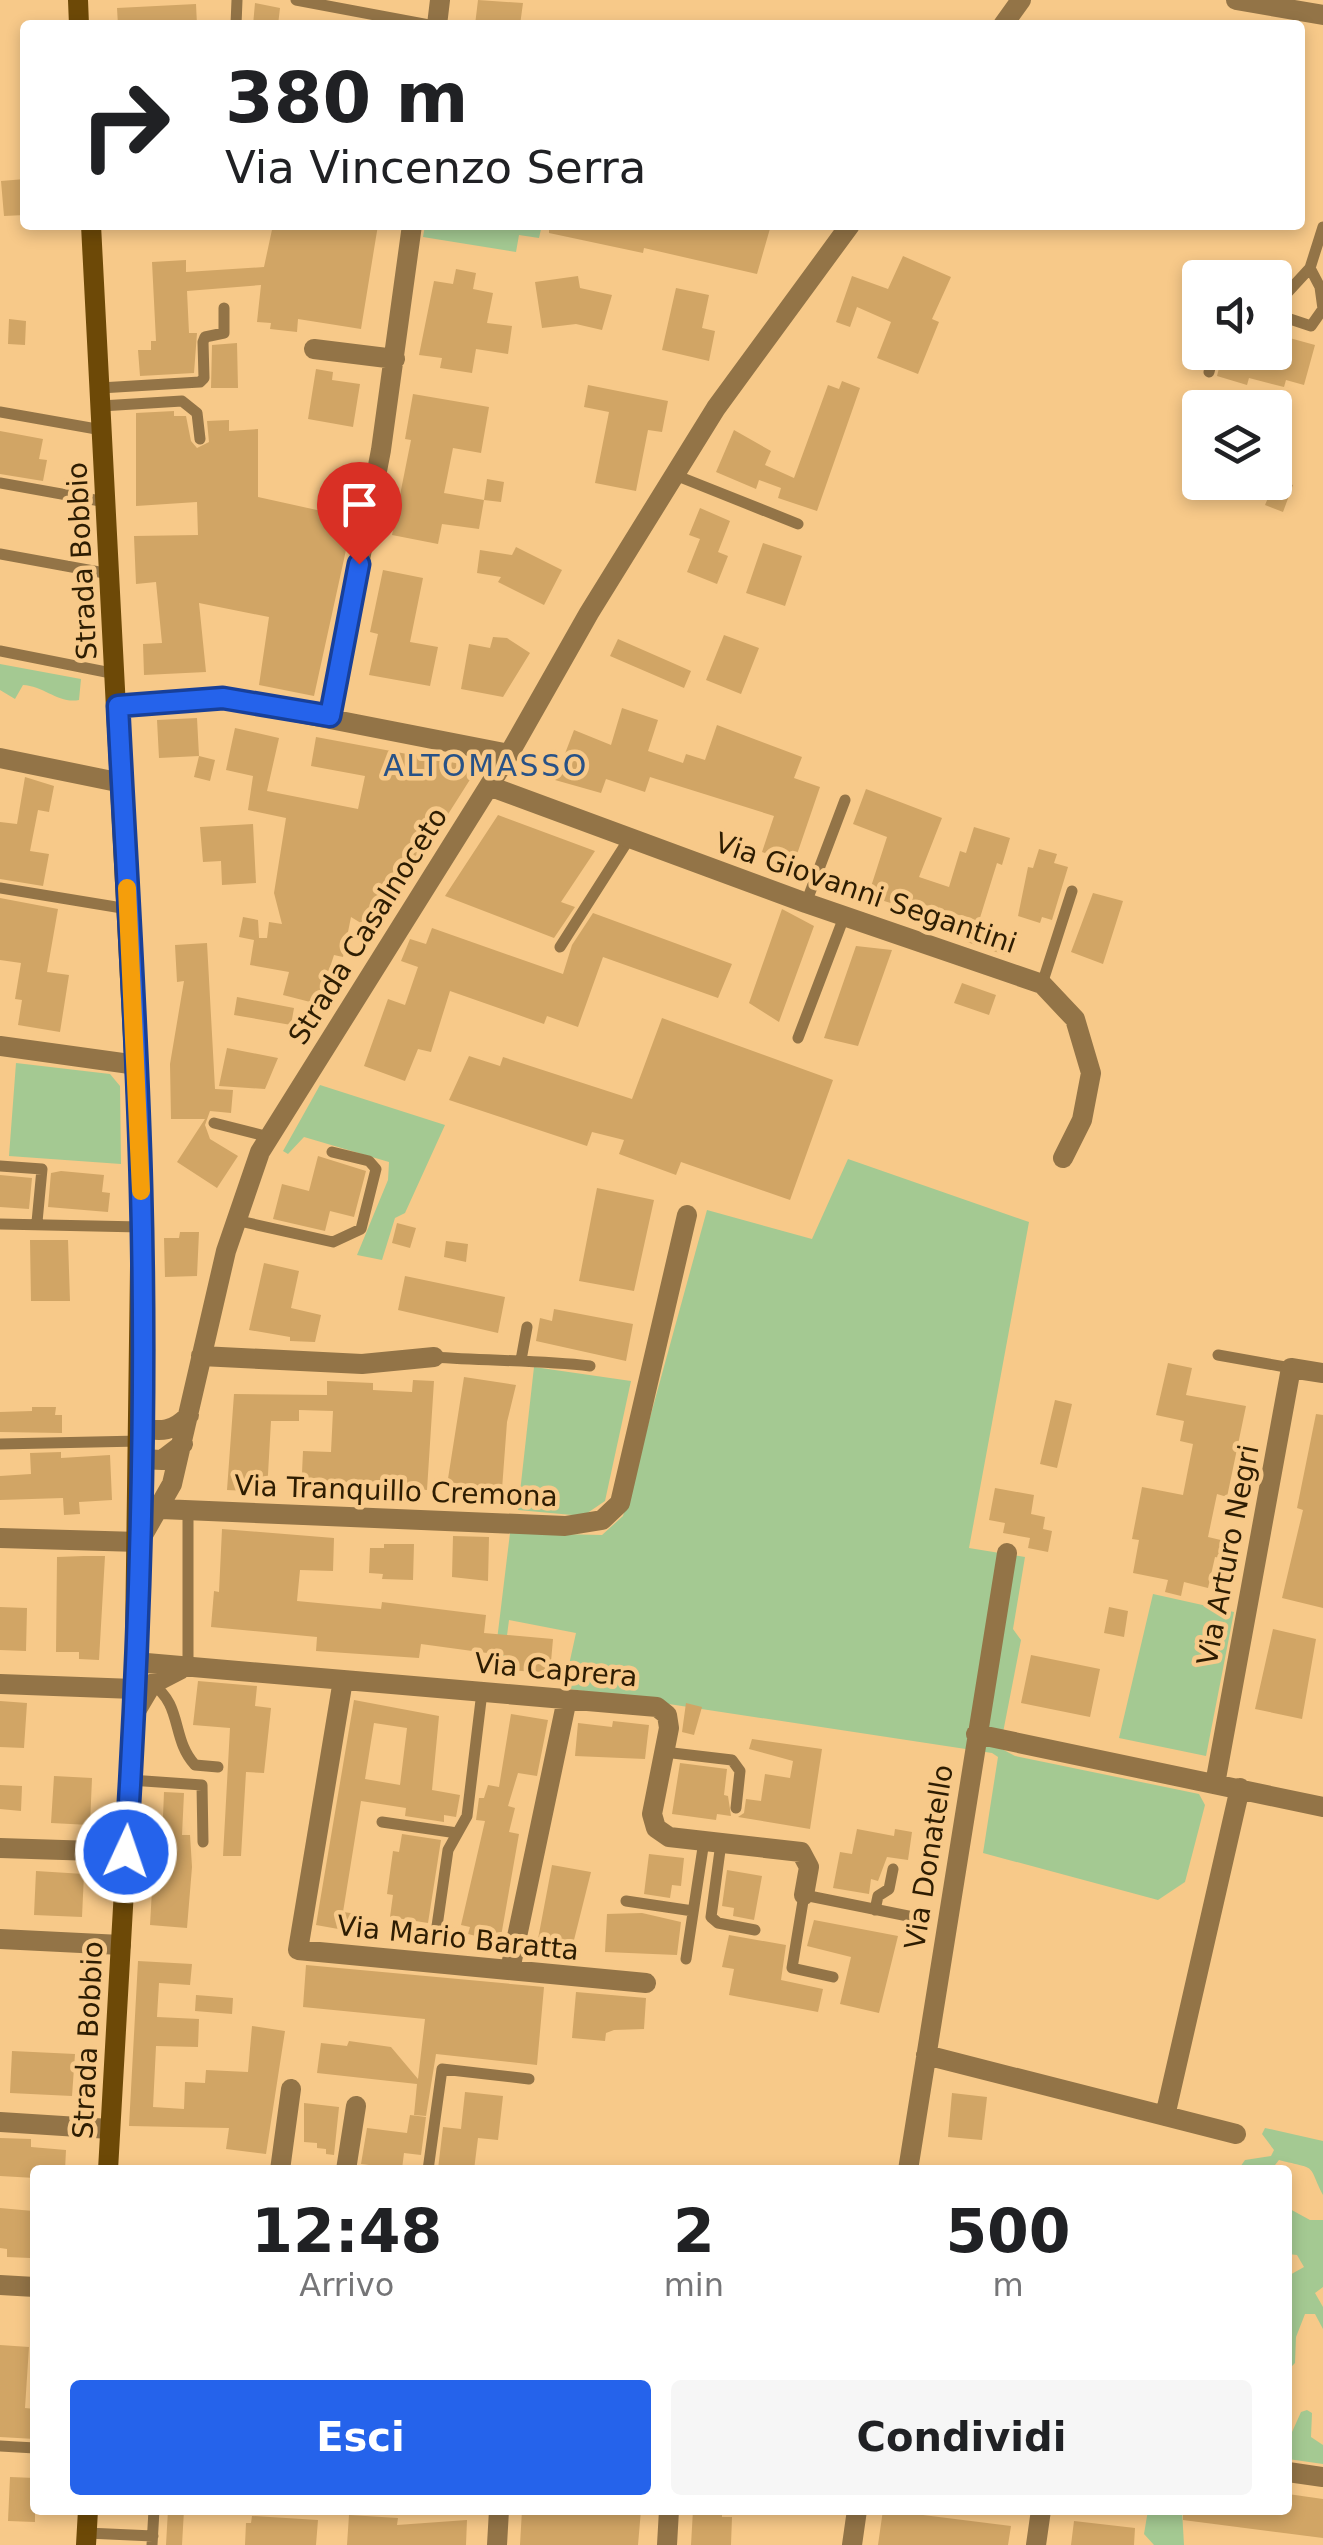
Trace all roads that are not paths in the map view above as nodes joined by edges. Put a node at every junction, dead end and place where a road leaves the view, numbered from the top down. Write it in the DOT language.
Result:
graph roads {
  1 [pos="296,0"];
  2 [pos="1236,0"];
  3 [pos="1323,15"];
  4 [pos="402,20"];
  5 [pos="1323,227"];
  6 [pos="91,230"];
  7 [pos="411,230"];
  8 [pos="846,230"];
  9 [pos="1310,268"];
  10 [pos="1292,288"];
  11 [pos="224,308"];
  12 [pos="1292,320"];
  13 [pos="314,349"];
  14 [pos="394,359"];
  15 [pos="100,397"];
  16 [pos="0,412"];
  17 [pos="102,430"];
  18 [pos="200,438"];
  19 [pos="675,474"];
  20 [pos="0,484"];
  21 [pos="106,502"];
  22 [pos="798,524"];
  23 [pos="0,554"];
  24 [pos="110,574"];
  25 [pos="0,652"];
  26 [pos="116,674"];
  27 [pos="118,706"];
  28 [pos="330,716"];
  29 [pos="509,754"];
  30 [pos="0,758"];
  31 [pos="122,783"];
  32 [pos="489,786"];
  33 [pos="844,800"];
  34 [pos="629,839"];
  35 [pos="0,888"];
  36 [pos="1072,891"];
  37 [pos="806,903"];
  38 [pos="128,909"];
  39 [pos="844,916"];
  40 [pos="560,947"];
  41 [pos="1042,984"];
  42 [pos="798,1038"];
  43 [pos="0,1046"];
  44 [pos="136,1065"];
  45 [pos="214,1124"];
  46 [pos="269,1138"];
  47 [pos="332,1152"];
  48 [pos="1063,1158"];
  49 [pos="0,1166"];
  50 [pos="686,1214"];
  51 [pos="235,1220"];
  52 [pos="38,1222"];
  53 [pos="0,1224"];
  54 [pos="141,1227"];
  55 [pos="527,1327"];
  56 [pos="1218,1355"];
  57 [pos="201,1356"];
  58 [pos="434,1357"];
  59 [pos="522,1360"];
  60 [pos="590,1366"];
  61 [pos="1291,1368"];
  62 [pos="1323,1374"];
  63 [pos="189,1415"];
  64 [pos="140,1442"];
  65 [pos="0,1444"];
  66 [pos="182,1444"];
  67 [pos="161,1509"];
  68 [pos="188,1510"];
  69 [pos="0,1538"];
  70 [pos="138,1542"];
  71 [pos="1007,1552"];
  72 [pos="135,1662"];
  73 [pos="188,1666"];
  74 [pos="343,1680"];
  75 [pos="0,1684"];
  76 [pos="143,1686"];
  77 [pos="482,1692"];
  78 [pos="567,1699"];
  79 [pos="976,1734"];
  80 [pos="664,1752"];
  81 [pos="195,1766"];
  82 [pos="218,1767"];
  83 [pos="130,1780"];
  84 [pos="195,1784"];
  85 [pos="1215,1784"];
  86 [pos="1240,1788"];
  87 [pos="1323,1807"];
  88 [pos="736,1808"];
  89 [pos="382,1822"];
  90 [pos="457,1833"];
  91 [pos="203,1842"];
  92 [pos="712,1842"];
  93 [pos="0,1848"];
  94 [pos="126,1852"];
  95 [pos="893,1869"];
  96 [pos="804,1895"];
  97 [pos="626,1902"];
  98 [pos="876,1910"];
  99 [pos="693,1911"];
  100 [pos="913,1917"];
  101 [pos="436,1926"];
  102 [pos="754,1930"];
  103 [pos="0,1938"];
  104 [pos="121,1945"];
  105 [pos="686,1959"];
  106 [pos="510,1970"];
  107 [pos="833,1976"];
  108 [pos="646,1984"];
  109 [pos="926,2055"];
  110 [pos="529,2079"];
  111 [pos="291,2089"];
  112 [pos="356,2106"];
  113 [pos="1166,2116"];
  114 [pos="0,2122"];
  115 [pos="110,2129"];
  116 [pos="1236,2134"];
  117 [pos="108,2165"];
  118 [pos="281,2165"];
  119 [pos="347,2165"];
  120 [pos="429,2165"];
  121 [pos="909,2165"];
  122 [pos="0,2285"];
  123 [pos="30,2287"];
  124 [pos="0,2446"];
  125 [pos="30,2448"];
  126 [pos="1292,2473"];
  127 [pos="1323,2477"];
  128 [pos="154,2515"];
  129 [pos="499,2515"];
  130 [pos="669,2515"];
  131 [pos="856,2515"];
  132 [pos="1040,2515"];
  133 [pos="87,2539"];
  134 [pos="152,2541"];
  135 [pos="498,2545"];
  136 [pos="666,2545"];
  137 [pos="852,2545"];
  138 [pos="1036,2545"];
  1 -- 4 [label="lane"];
  2 -- 3 [label="street"];
  5 -- 9 [label="lane"];
  6 -- 15 [label="main road, Strada Bobbio"];
  7 -- 14 [label="street"];
  8 -- 19 [label="street, Strada Casalnoceto"];
  9 -- 10 [label="lane"];
  9 -- 12 [label="lane"];
  11 -- 15 [label="lane"];
  13 -- 14 [label="street"];
  14 -- 28 [label="street"];
  15 -- 17 [label="main road, Strada Bobbio"];
  15 -- 18 [label="lane"];
  16 -- 17 [label="lane"];
  17 -- 21 [label="main road, Strada Bobbio"];
  19 -- 22 [label="lane"];
  19 -- 29 [label="street, Strada Casalnoceto"];
  20 -- 21 [label="lane"];
  21 -- 24 [label="main road, Strada Bobbio"];
  23 -- 24 [label="lane"];
  24 -- 26 [label="main road, Strada Bobbio"];
  25 -- 26 [label="lane"];
  26 -- 27 [label="main road, Strada Bobbio"];
  27 -- 28 [label="street"];
  27 -- 31 [label="main road, Strada Bobbio"];
  28 -- 29 [label="street"];
  29 -- 32 [label="street, Strada Casalnoceto"];
  30 -- 31 [label="street"];
  31 -- 38 [label="main road, Strada Bobbio"];
  32 -- 34 [label="street, Via Giovanni Segantini"];
  32 -- 46 [label="street, Strada Casalnoceto"];
  33 -- 37 [label="lane"];
  34 -- 37 [label="street, Via Giovanni Segantini"];
  34 -- 40 [label="lane"];
  35 -- 38 [label="lane"];
  36 -- 41 [label="lane"];
  37 -- 39 [label="street, Via Giovanni Segantini"];
  38 -- 44 [label="main road, Strada Bobbio"];
  39 -- 41 [label="street, Via Giovanni Segantini"];
  39 -- 42 [label="lane"];
  41 -- 48 [label="street, Via Giovanni Segantini"];
  43 -- 44 [label="street"];
  44 -- 54 [label="main road, Strada Bobbio"];
  45 -- 46 [label="lane"];
  46 -- 51 [label="street, Strada Casalnoceto"];
  47 -- 51 [label="lane"];
  49 -- 52 [label="lane"];
  50 -- 68 [label="street, Via Tranquillo Cremona"];
  51 -- 57 [label="street, Strada Casalnoceto"];
  52 -- 53 [label="lane"];
  52 -- 54 [label="lane"];
  54 -- 64 [label="main road, Strada Bobbio"];
  55 -- 59 [label="lane"];
  56 -- 61 [label="lane"];
  57 -- 58 [label="street"];
  57 -- 63 [label="street, Strada Casalnoceto"];
  58 -- 59 [label="lane"];
  59 -- 60 [label="lane"];
  61 -- 62 [label="street"];
  61 -- 85 [label="street, Via Arturo Negri"];
  63 -- 64 [label="street"];
  63 -- 66 [label="street, Strada Casalnoceto"];
  64 -- 65 [label="lane"];
  64 -- 66 [label="street"];
  64 -- 70 [label="main road, Strada Bobbio"];
  66 -- 67 [label="street, Strada Casalnoceto"];
  67 -- 68 [label="street, Via Tranquillo Cremona"];
  67 -- 70 [label="street, Strada Casalnoceto"];
  68 -- 73 [label="lane"];
  69 -- 70 [label="street"];
  70 -- 72 [label="main road, Strada Bobbio"];
  71 -- 79 [label="street, Via Donatello"];
  72 -- 73 [label="street, Via Caprera"];
  72 -- 76 [label="main road, Strada Bobbio"];
  73 -- 74 [label="street, Via Caprera"];
  73 -- 76 [label="street"];
  74 -- 77 [label="street, Via Caprera"];
  74 -- 106 [label="street, Via Mario Baratta"];
  75 -- 76 [label="street"];
  76 -- 81 [label="lane"];
  76 -- 83 [label="main road, Strada Bobbio"];
  77 -- 78 [label="street, Via Caprera"];
  77 -- 90 [label="lane"];
  78 -- 80 [label="street, Via Caprera"];
  78 -- 106 [label="street"];
  79 -- 85 [label="street"];
  79 -- 109 [label="street, Via Donatello"];
  80 -- 88 [label="lane"];
  80 -- 92 [label="street, Via Caprera"];
  81 -- 82 [label="lane"];
  81 -- 84 [label="lane"];
  83 -- 84 [label="lane"];
  83 -- 94 [label="main road, Strada Bobbio"];
  84 -- 91 [label="lane"];
  85 -- 86 [label="street"];
  86 -- 87 [label="street"];
  86 -- 113 [label="street"];
  89 -- 90 [label="lane"];
  90 -- 101 [label="lane"];
  92 -- 96 [label="street, Via Caprera"];
  92 -- 99 [label="lane"];
  92 -- 102 [label="lane"];
  93 -- 94 [label="street"];
  94 -- 104 [label="main road, Strada Bobbio"];
  95 -- 98 [label="lane"];
  96 -- 98 [label="lane"];
  96 -- 107 [label="lane"];
  97 -- 99 [label="lane"];
  98 -- 100 [label="lane"];
  99 -- 105 [label="lane"];
  103 -- 104 [label="street"];
  104 -- 115 [label="main road, Strada Bobbio"];
  106 -- 108 [label="street, Via Mario Baratta"];
  109 -- 113 [label="street"];
  109 -- 121 [label="street, Via Donatello"];
  110 -- 120 [label="lane"];
  111 -- 118 [label="street"];
  112 -- 119 [label="street"];
  113 -- 116 [label="street"];
  114 -- 115 [label="street"];
  115 -- 117 [label="main road, Strada Bobbio"];
  122 -- 123 [label="street"];
  124 -- 125 [label="lane"];
  126 -- 127 [label="street"];
  128 -- 134 [label="lane"];
  129 -- 135 [label="street"];
  130 -- 136 [label="street"];
  131 -- 137 [label="street"];
  132 -- 138 [label="street"];
  133 -- 134 [label="lane"];
}
